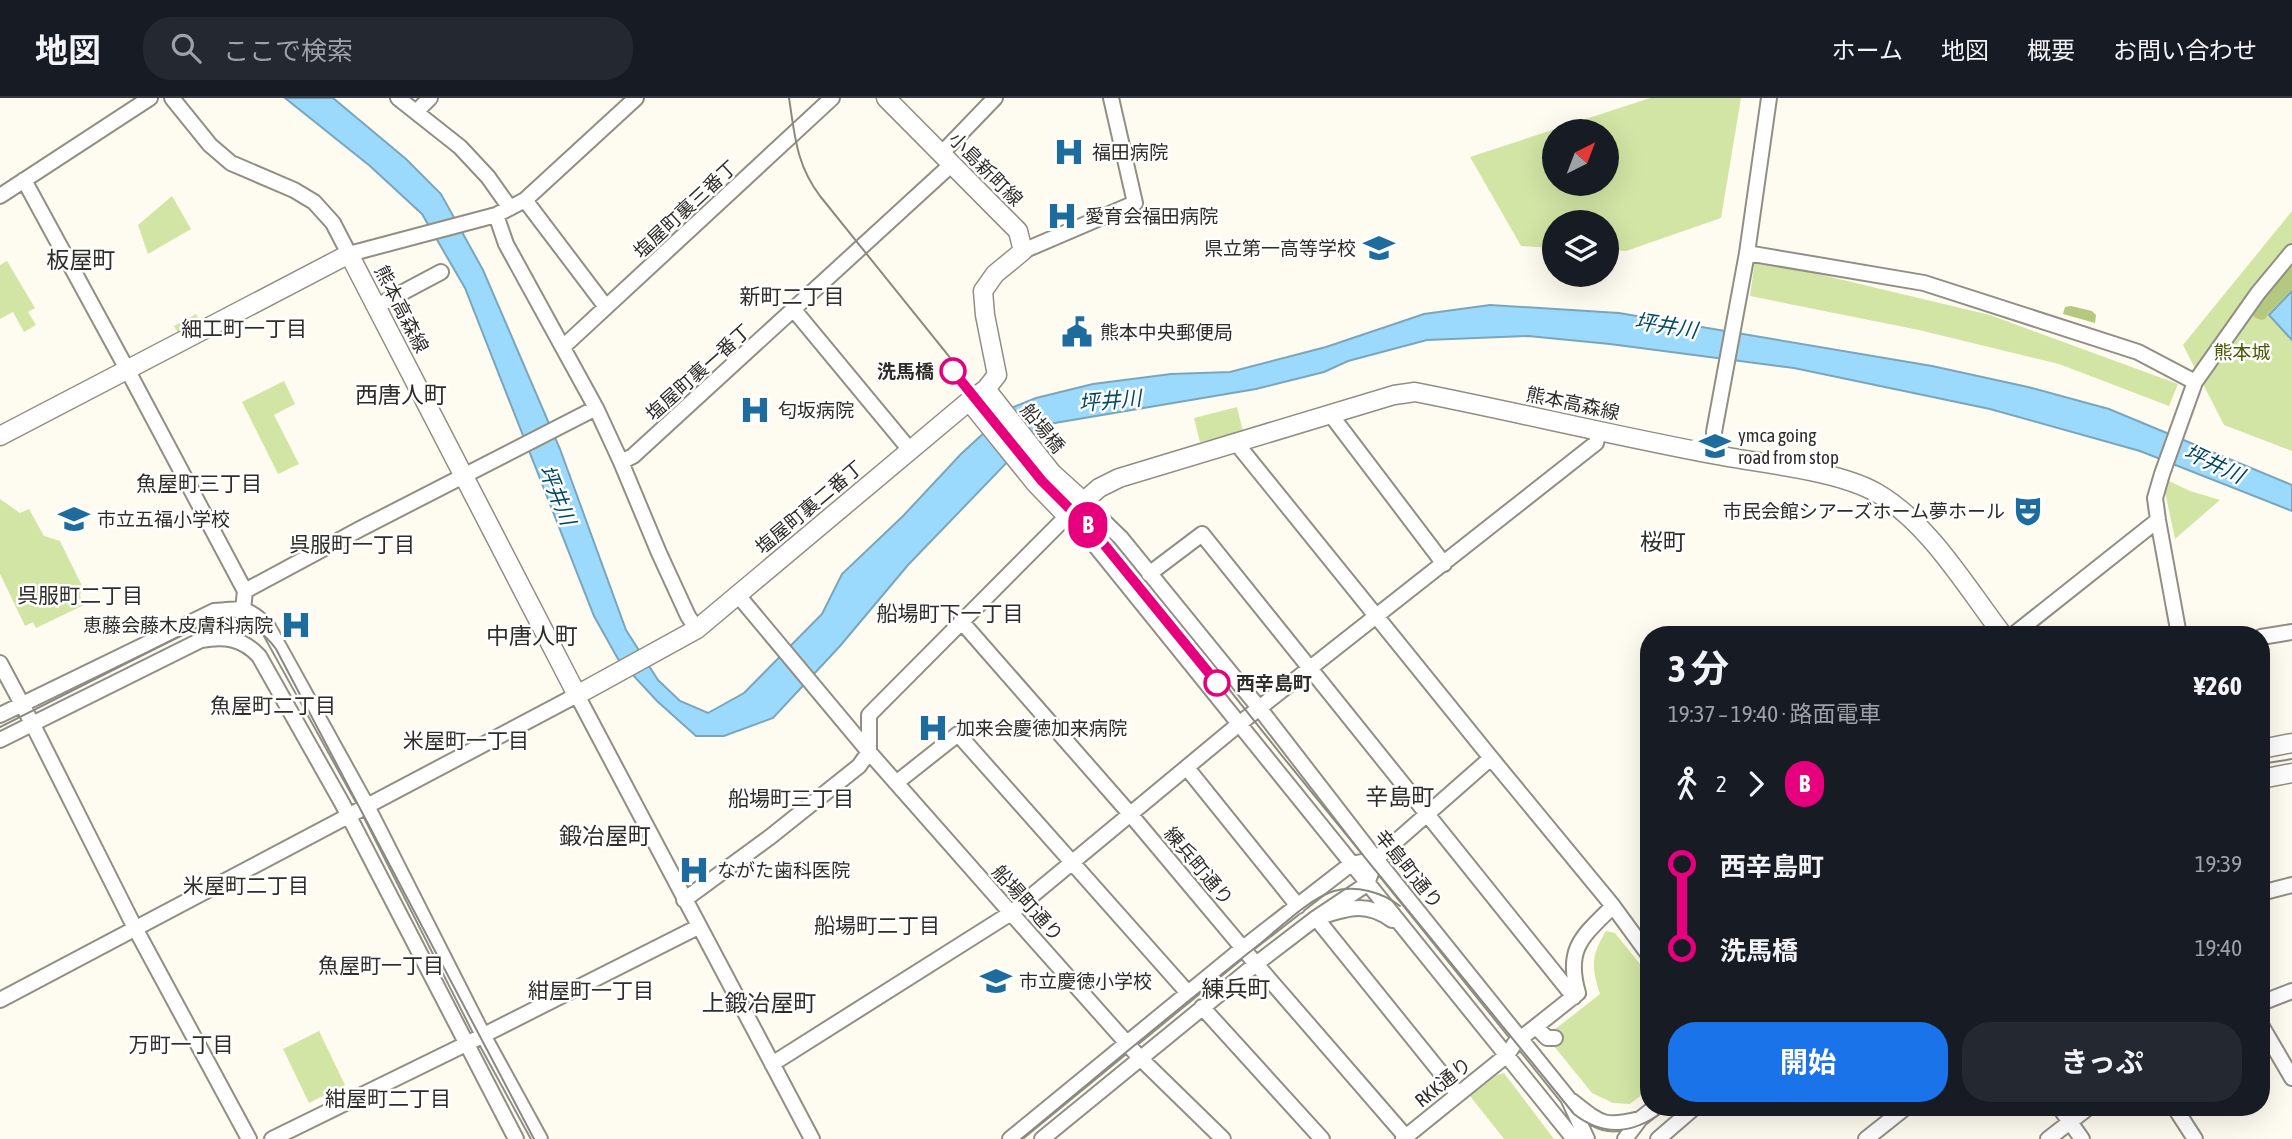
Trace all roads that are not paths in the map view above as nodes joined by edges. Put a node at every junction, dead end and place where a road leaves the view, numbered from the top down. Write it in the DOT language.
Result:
graph roads {
  1 [pos="150,98"];
  2 [pos="172,98"];
  3 [pos="398,98"];
  4 [pos="430,98"];
  5 [pos="636,98"];
  6 [pos="832,98"];
  7 [pos="886,98"];
  8 [pos="996,98"];
  9 [pos="1111,98"];
  10 [pos="1769,98"];
  11 [pos="417,111"];
  12 [pos="946,159"];
  13 [pos="24,180"];
  14 [pos="0,196"];
  15 [pos="525,200"];
  16 [pos="510,208"];
  17 [pos="496,215"];
  18 [pos="1023,251"];
  19 [pos="2292,252"];
  20 [pos="1747,253"];
  21 [pos="349,254"];
  22 [pos="441,272"];
  23 [pos="377,306"];
  24 [pos="606,307"];
  25 [pos="794,310"];
  26 [pos="563,347"];
  27 [pos="128,371"];
  28 [pos="2195,382"];
  29 [pos="986,389"];
  30 [pos="969,401"];
  31 [pos="596,408"];
  32 [pos="1331,415"];
  33 [pos="1599,430"];
  34 [pos="0,436"];
  35 [pos="1237,443"];
  36 [pos="910,450"];
  37 [pos="1716,455"];
  38 [pos="621,461"];
  39 [pos="464,475"];
  40 [pos="1083,501"];
  41 [pos="1067,516"];
  42 [pos="2158,520"];
  43 [pos="1444,564"];
  44 [pos="1149,574"];
  45 [pos="245,591"];
  46 [pos="737,594"];
  47 [pos="243,609"];
  48 [pos="1377,617"];
  49 [pos="961,621"];
  50 [pos="1996,626"];
  51 [pos="2023,626"];
  52 [pos="2177,626"];
  53 [pos="697,629"];
  54 [pos="2292,632"];
  55 [pos="2270,636"];
  56 [pos="0,663"];
  57 [pos="1311,669"];
  58 [pos="577,695"];
  59 [pos="23,704"];
  60 [pos="1260,709"];
  61 [pos="0,715"];
  62 [pos="33,723"];
  63 [pos="1239,724"];
  64 [pos="0,740"];
  65 [pos="2292,743"];
  66 [pos="2270,747"];
  67 [pos="869,752"];
  68 [pos="1491,758"];
  69 [pos="1188,768"];
  70 [pos="2292,773"];
  71 [pos="2270,777"];
  72 [pos="896,783"];
  73 [pos="367,806"];
  74 [pos="1427,814"];
  75 [pos="1131,815"];
  76 [pos="349,816"];
  77 [pos="1376,859"];
  78 [pos="1072,863"];
  79 [pos="1351,864"];
  80 [pos="1367,884"];
  81 [pos="2292,885"];
  82 [pos="2270,891"];
  83 [pos="684,900"];
  84 [pos="1298,906"];
  85 [pos="1613,906"];
  86 [pos="1011,913"];
  87 [pos="1316,918"];
  88 [pos="698,927"];
  89 [pos="135,928"];
  90 [pos="1408,930"];
  91 [pos="1640,943"];
  92 [pos="1243,948"];
  93 [pos="1255,964"];
  94 [pos="2292,991"];
  95 [pos="1188,993"];
  96 [pos="1576,995"];
  97 [pos="0,1000"];
  98 [pos="2270,1000"];
  99 [pos="1202,1007"];
  100 [pos="1536,1027"];
  101 [pos="483,1035"];
  102 [pos="1555,1038"];
  103 [pos="1521,1039"];
  104 [pos="2270,1040"];
  105 [pos="1128,1042"];
  106 [pos="466,1044"];
  107 [pos="1507,1055"];
  108 [pos="1140,1058"];
  109 [pos="772,1063"];
  110 [pos="2292,1078"];
  111 [pos="1458,1094"];
  112 [pos="1568,1098"];
  113 [pos="1644,1116"];
  114 [pos="1685,1116"];
  115 [pos="1895,1116"];
  116 [pos="2067,1116"];
  117 [pos="2078,1116"];
  118 [pos="2180,1116"];
  119 [pos="1640,1119"];
  120 [pos="2071,1121"];
  121 [pos="1405,1138"];
  122 [pos="249,1139"];
  123 [pos="272,1139"];
  124 [pos="516,1139"];
  125 [pos="540,1139"];
  126 [pos="812,1139"];
  127 [pos="1010,1139"];
  128 [pos="1042,1139"];
  129 [pos="1223,1139"];
  130 [pos="1322,1139"];
  131 [pos="1574,1139"];
  132 [pos="1587,1139"];
  133 [pos="1625,1139"];
  134 [pos="1658,1139"];
  135 [pos="1866,1139"];
  136 [pos="2048,1139"];
  137 [pos="2082,1139"];
  138 [pos="2195,1139"];
  1 -- 13 [label="street"];
  2 -- 21 [label="street"];
  3 -- 11 [label="street"];
  4 -- 11 [label="street"];
  5 -- 15 [label="street"];
  6 -- 24 [label="street, 塩屋町裏三番丁"];
  7 -- 12 [label="main road, 小島新町線"];
  8 -- 12 [label="street, 塩屋町裏一番丁"];
  9 -- 18 [label="street"];
  10 -- 20 [label="street"];
  11 -- 16 [label="street"];
  12 -- 18 [label="main road, 小島新町線"];
  12 -- 25 [label="street, 塩屋町裏一番丁"];
  13 -- 14 [label="street"];
  13 -- 27 [label="street"];
  15 -- 16 [label="street"];
  15 -- 24 [label="street"];
  16 -- 17 [label="street"];
  17 -- 21 [label="street"];
  17 -- 26 [label="street"];
  18 -- 29 [label="main road"];
  19 -- 28 [label="street"];
  20 -- 28 [label="street"];
  20 -- 37 [label="street"];
  21 -- 23 [label="main road, 熊本高森線"];
  21 -- 27 [label="main road, 熊本高森線"];
  22 -- 23 [label="street"];
  23 -- 39 [label="main road, 熊本高森線"];
  24 -- 26 [label="street, 塩屋町裏三番丁"];
  25 -- 36 [label="street"];
  25 -- 38 [label="street, 塩屋町裏一番丁"];
  26 -- 31 [label="street"];
  27 -- 34 [label="main road, 熊本高森線"];
  27 -- 45 [label="street"];
  28 -- 42 [label="street"];
  29 -- 30 [label="main road, 塩屋町裏二番丁"];
  29 -- 40 [label="main road, 船場橋"];
  30 -- 36 [label="main road, 塩屋町裏二番丁"];
  30 -- 41 [label="main road"];
  31 -- 38 [label="street"];
  31 -- 39 [label="street"];
  32 -- 33 [label="main road, 熊本高森線"];
  32 -- 35 [label="main road, 熊本高森線"];
  32 -- 43 [label="street"];
  33 -- 37 [label="main road, 熊本高森線"];
  33 -- 43 [label="street"];
  35 -- 40 [label="main road, 熊本高森線"];
  35 -- 48 [label="street"];
  36 -- 46 [label="main road, 塩屋町裏二番丁"];
  37 -- 50 [label="main road, 熊本高森線"];
  38 -- 53 [label="street"];
  39 -- 45 [label="street"];
  39 -- 58 [label="main road, 熊本高森線"];
  40 -- 41 [label="main road, 熊本高森線"];
  40 -- 44 [label="street, 辛島町通り"];
  41 -- 49 [label="street"];
  41 -- 63 [label="street, 辛島町通り"];
  42 -- 51 [label="street"];
  42 -- 52 [label="street"];
  43 -- 48 [label="street"];
  44 -- 57 [label="street"];
  44 -- 60 [label="street, 辛島町通り"];
  45 -- 47 [label="street"];
  46 -- 53 [label="main road, 塩屋町裏二番丁"];
  46 -- 67 [label="street, 船場町通り"];
  47 -- 59 [label="street"];
  47 -- 73 [label="street"];
  48 -- 57 [label="street"];
  48 -- 68 [label="street"];
  49 -- 67 [label="street"];
  49 -- 75 [label="street, 練兵町通り"];
  53 -- 58 [label="main road, 塩屋町裏二番丁"];
  54 -- 55 [label="street"];
  56 -- 59 [label="street"];
  57 -- 60 [label="street"];
  57 -- 74 [label="street"];
  58 -- 73 [label="street"];
  58 -- 83 [label="street"];
  59 -- 61 [label="street"];
  59 -- 62 [label="street"];
  60 -- 63 [label="street"];
  60 -- 77 [label="street, 辛島町通り"];
  62 -- 64 [label="street"];
  62 -- 76 [label="street"];
  62 -- 89 [label="street"];
  63 -- 69 [label="street"];
  63 -- 79 [label="street, 辛島町通り"];
  65 -- 66 [label="main road"];
  67 -- 72 [label="street, 船場町通り"];
  67 -- 83 [label="street"];
  68 -- 74 [label="street"];
  68 -- 85 [label="street"];
  69 -- 75 [label="street"];
  69 -- 84 [label="street"];
  70 -- 71 [label="main road"];
  72 -- 78 [label="street"];
  72 -- 86 [label="street, 船場町通り"];
  73 -- 76 [label="street"];
  73 -- 101 [label="street"];
  74 -- 77 [label="street"];
  74 -- 96 [label="street"];
  75 -- 78 [label="street"];
  75 -- 92 [label="street, 練兵町通り"];
  76 -- 89 [label="street"];
  76 -- 106 [label="street"];
  77 -- 79 [label="street"];
  77 -- 80 [label="street"];
  77 -- 103 [label="street, 辛島町通り"];
  78 -- 86 [label="street"];
  78 -- 95 [label="street"];
  79 -- 80 [label="street, 辛島町通り"];
  79 -- 84 [label="street"];
  80 -- 87 [label="street"];
  80 -- 90 [label="street, 辛島町通り"];
  81 -- 82 [label="street"];
  83 -- 88 [label="street"];
  84 -- 92 [label="street"];
  85 -- 91 [label="street"];
  85 -- 96 [label="street"];
  86 -- 105 [label="street, 船場町通り"];
  86 -- 109 [label="street"];
  87 -- 90 [label="street"];
  87 -- 93 [label="street"];
  87 -- 111 [label="street"];
  88 -- 101 [label="street"];
  88 -- 109 [label="street"];
  89 -- 97 [label="street"];
  89 -- 122 [label="street"];
  90 -- 107 [label="street, 辛島町通り"];
  92 -- 93 [label="street, 練兵町通り"];
  92 -- 95 [label="street"];
  93 -- 99 [label="street"];
  93 -- 121 [label="street, 練兵町通り"];
  94 -- 98 [label="street"];
  95 -- 105 [label="street"];
  96 -- 100 [label="street, RKK通り"];
  99 -- 108 [label="street"];
  99 -- 130 [label="street"];
  100 -- 102 [label="street"];
  100 -- 103 [label="street, RKK通り"];
  101 -- 106 [label="street"];
  101 -- 125 [label="street"];
  103 -- 107 [label="street, RKK通り"];
  103 -- 112 [label="street, 辛島町通り"];
  104 -- 110 [label="street"];
  105 -- 108 [label="street, 船場町通り"];
  105 -- 127 [label="street"];
  106 -- 123 [label="street"];
  106 -- 124 [label="street"];
  107 -- 111 [label="street, RKK通り"];
  107 -- 131 [label="street, 辛島町通り"];
  108 -- 128 [label="street"];
  108 -- 129 [label="street, 船場町通り"];
  109 -- 126 [label="street"];
  111 -- 121 [label="street, RKK通り"];
  112 -- 119 [label="street"];
  112 -- 132 [label="street, 辛島町通り"];
  113 -- 119 [label="street"];
  114 -- 134 [label="street"];
  115 -- 135 [label="street"];
  116 -- 120 [label="street"];
  117 -- 120 [label="street"];
  118 -- 138 [label="street"];
  119 -- 133 [label="street"];
  120 -- 136 [label="street"];
  120 -- 137 [label="street"];
}
